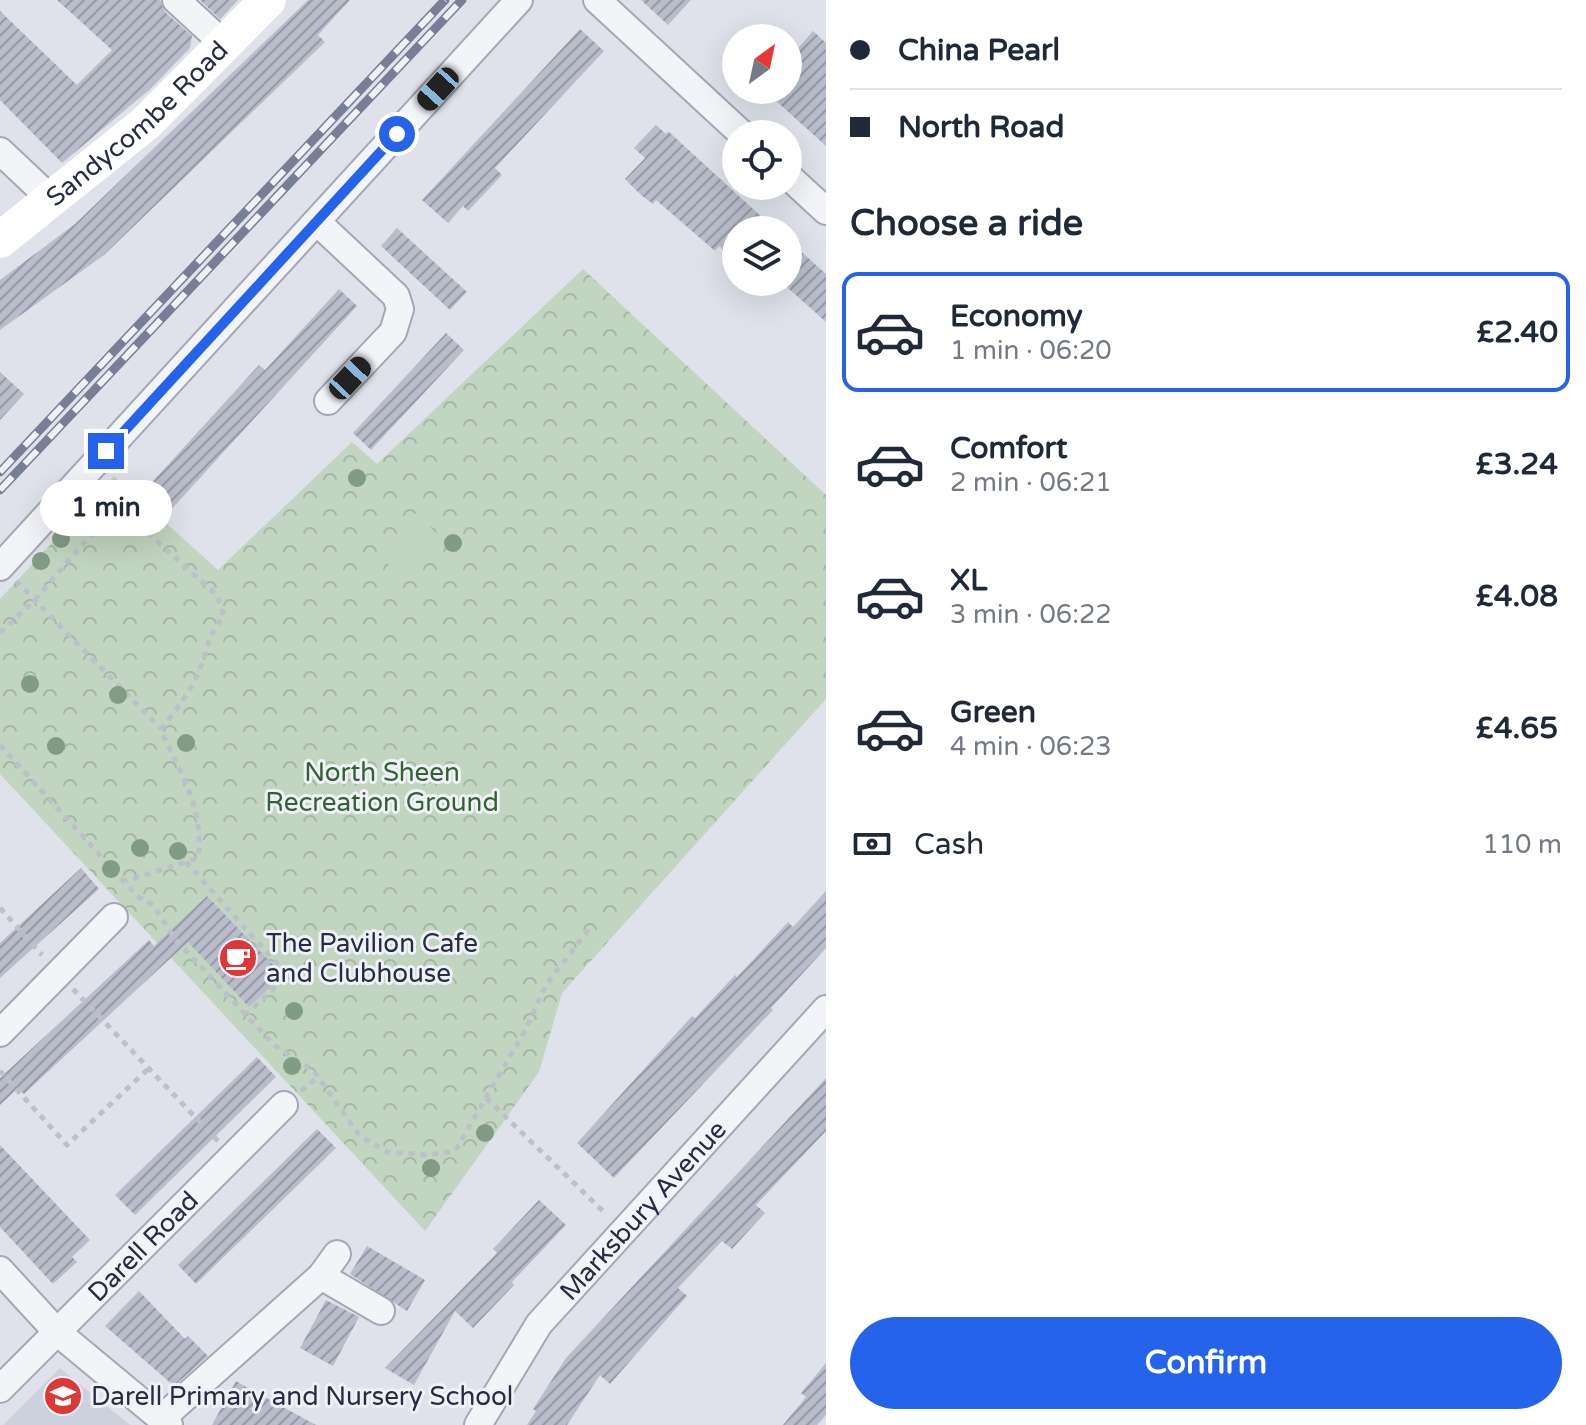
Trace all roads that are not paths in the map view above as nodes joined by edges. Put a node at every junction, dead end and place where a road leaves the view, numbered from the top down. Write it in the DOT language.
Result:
graph roads {
  1 [pos="176,0"];
  2 [pos="268,0"];
  3 [pos="519,0"];
  4 [pos="597,0"];
  5 [pos="225,45"];
  6 [pos="727,120"];
  7 [pos="0,151"];
  8 [pos="802,189"];
  9 [pos="52,200"];
  10 [pos="826,211"];
  11 [pos="317,222"];
  12 [pos="0,240"];
  13 [pos="328,401"];
  14 [pos="0,566"];
  15 [pos="114,917"];
  16 [pos="826,1009"];
  17 [pos="0,1033"];
  18 [pos="284,1105"];
  19 [pos="337,1254"];
  20 [pos="0,1270"];
  21 [pos="321,1276"];
  22 [pos="381,1311"];
  23 [pos="57,1332"];
  24 [pos="0,1389"];
  25 [pos="166,1422"];
  26 [pos="478,1425"];
  1 -- 5 [label="street"];
  2 -- 5 [label="main road, Sandycombe Road"];
  3 -- 11 [label="street"];
  4 -- 6 [label="street"];
  5 -- 9 [label="main road, Sandycombe Road"];
  7 -- 9 [label="street"];
  8 -- 10 [label="street"];
  9 -- 12 [label="main road, Sandycombe Road"];
  11 -- 13 [label="street"];
  11 -- 14 [label="street"];
  15 -- 17 [label="street"];
  16 -- 26 [label="street, Marksbury Avenue"];
  18 -- 23 [label="street, Darell Road"];
  19 -- 21 [label="street"];
  20 -- 23 [label="street"];
  21 -- 22 [label="street"];
  21 -- 25 [label="street"];
  23 -- 24 [label="street, Darell Road"];
  23 -- 25 [label="street"];
}
